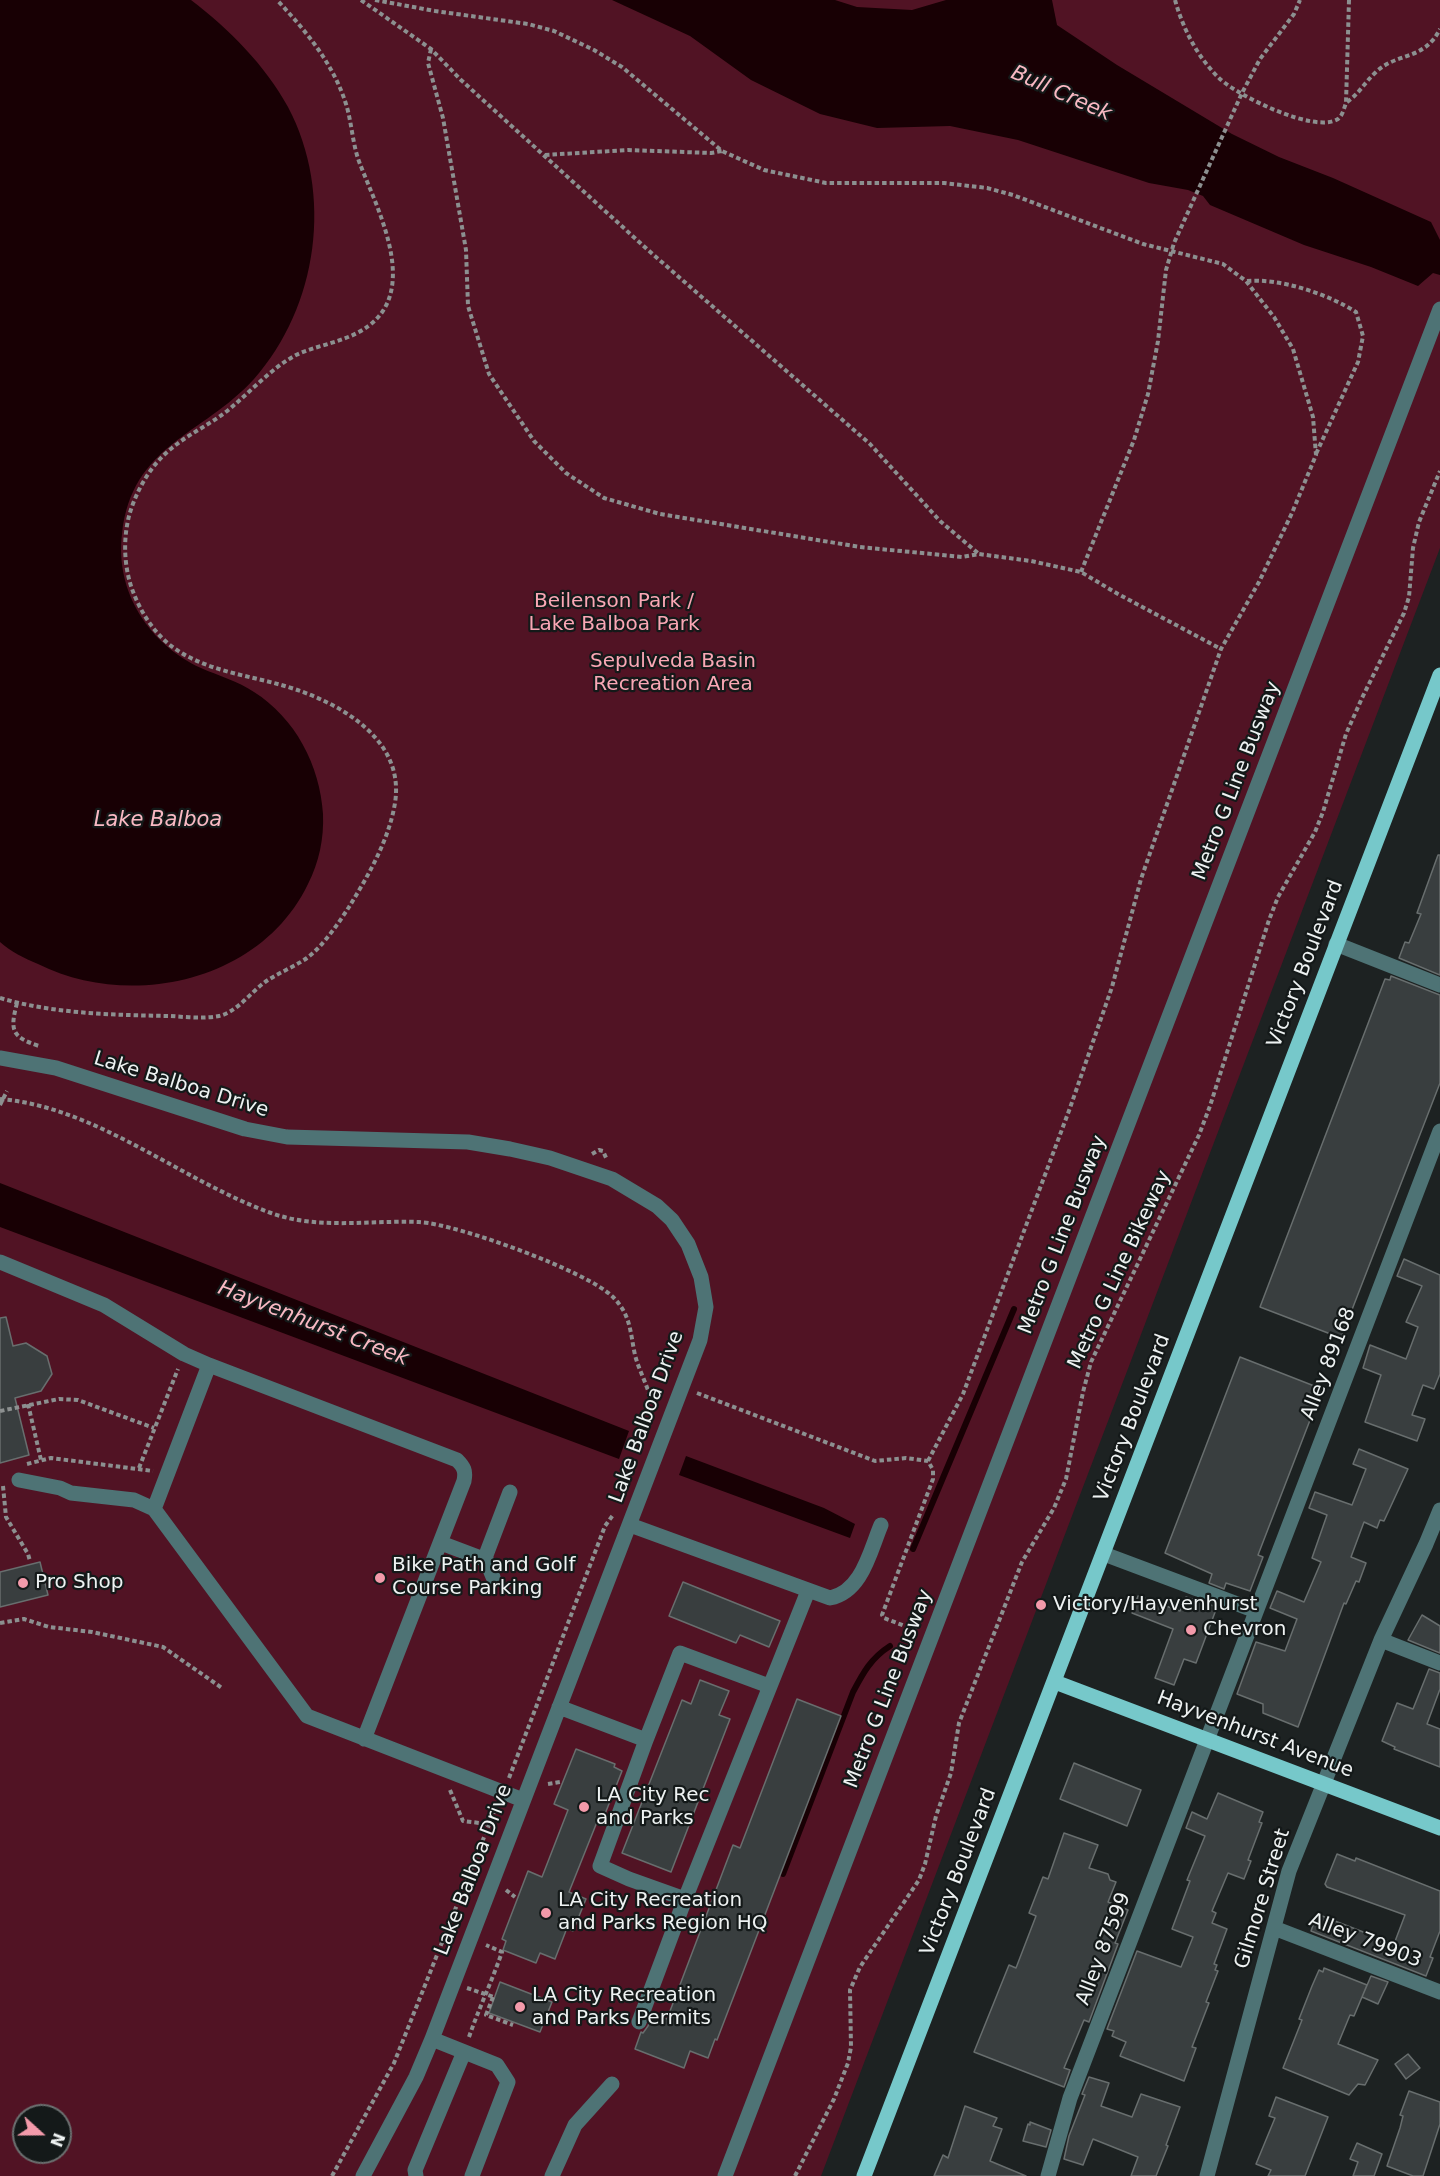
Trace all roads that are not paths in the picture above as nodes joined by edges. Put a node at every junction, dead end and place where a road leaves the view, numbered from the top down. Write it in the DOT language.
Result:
graph roads {
  1 [pos="1437,316"];
  2 [pos="1440,675"];
  3 [pos="1336,944"];
  4 [pos="1440,986"];
  5 [pos="0,1058"];
  6 [pos="1440,1131"];
  7 [pos="0,1262"];
  8 [pos="209,1365"];
  9 [pos="20,1473"];
  10 [pos="510,1492"];
  11 [pos="154,1509"];
  12 [pos="1440,1510"];
  13 [pos="630,1525"];
  14 [pos="881,1525"];
  15 [pos="441,1543"];
  16 [pos="1104,1554"];
  17 [pos="486,1560"];
  18 [pos="493,1576"];
  19 [pos="808,1590"];
  20 [pos="1256,1611"];
  21 [pos="1381,1640"];
  22 [pos="1440,1663"];
  23 [pos="1055,1682"];
  24 [pos="769,1686"];
  25 [pos="559,1707"];
  26 [pos="364,1739"];
  27 [pos="646,1740"];
  28 [pos="1207,1740"];
  29 [pos="1325,1783"];
  30 [pos="523,1800"];
  31 [pos="1440,1828"];
  32 [pos="685,1899"];
  33 [pos="1274,1928"];
  34 [pos="1440,1992"];
  35 [pos="639,2022"];
  36 [pos="432,2039"];
  37 [pos="464,2052"];
  38 [pos="612,2084"];
  39 [pos="363,2176"];
  40 [pos="416,2176"];
  41 [pos="472,2176"];
  42 [pos="552,2176"];
  43 [pos="725,2176"];
  44 [pos="864,2176"];
  45 [pos="1048,2176"];
  46 [pos="1207,2176"];
  1 -- 43 [label="street, Metro G Line Busway"];
  2 -- 3 [label="main road, Victory Boulevard"];
  3 -- 4 [label="street"];
  3 -- 16 [label="main road, Victory Boulevard"];
  5 -- 13 [label="street, Lake Balboa Drive"];
  6 -- 20 [label="street, Alley 89168"];
  7 -- 8 [label="street"];
  8 -- 11 [label="street"];
  8 -- 15 [label="street"];
  9 -- 11 [label="street"];
  10 -- 17 [label="street"];
  11 -- 26 [label="street"];
  12 -- 21 [label="street, Gilmore Street"];
  13 -- 19 [label="street"];
  13 -- 25 [label="street, Lake Balboa Drive"];
  14 -- 19 [label="street"];
  15 -- 17 [label="street"];
  15 -- 26 [label="street"];
  16 -- 20 [label="street"];
  16 -- 23 [label="main road, Victory Boulevard"];
  17 -- 18 [label="street"];
  19 -- 24 [label="street"];
  20 -- 28 [label="street, Alley 89168"];
  21 -- 22 [label="street"];
  21 -- 29 [label="street, Gilmore Street"];
  23 -- 28 [label="main road, Hayvenhurst Avenue"];
  23 -- 44 [label="main road, Victory Boulevard"];
  24 -- 27 [label="street"];
  24 -- 32 [label="street"];
  25 -- 27 [label="street"];
  25 -- 30 [label="street, Lake Balboa Drive"];
  26 -- 30 [label="street"];
  27 -- 32 [label="street"];
  28 -- 29 [label="main road, Hayvenhurst Avenue"];
  28 -- 45 [label="street, Alley 87599"];
  29 -- 31 [label="main road, Hayvenhurst Avenue"];
  29 -- 33 [label="street, Gilmore Street"];
  30 -- 36 [label="street, Lake Balboa Drive"];
  32 -- 35 [label="street"];
  33 -- 34 [label="street, Alley 79903"];
  33 -- 46 [label="street, Gilmore Street"];
  36 -- 37 [label="street"];
  36 -- 39 [label="street, Lake Balboa Drive"];
  37 -- 40 [label="street"];
  37 -- 41 [label="street"];
  38 -- 42 [label="street"];
}
